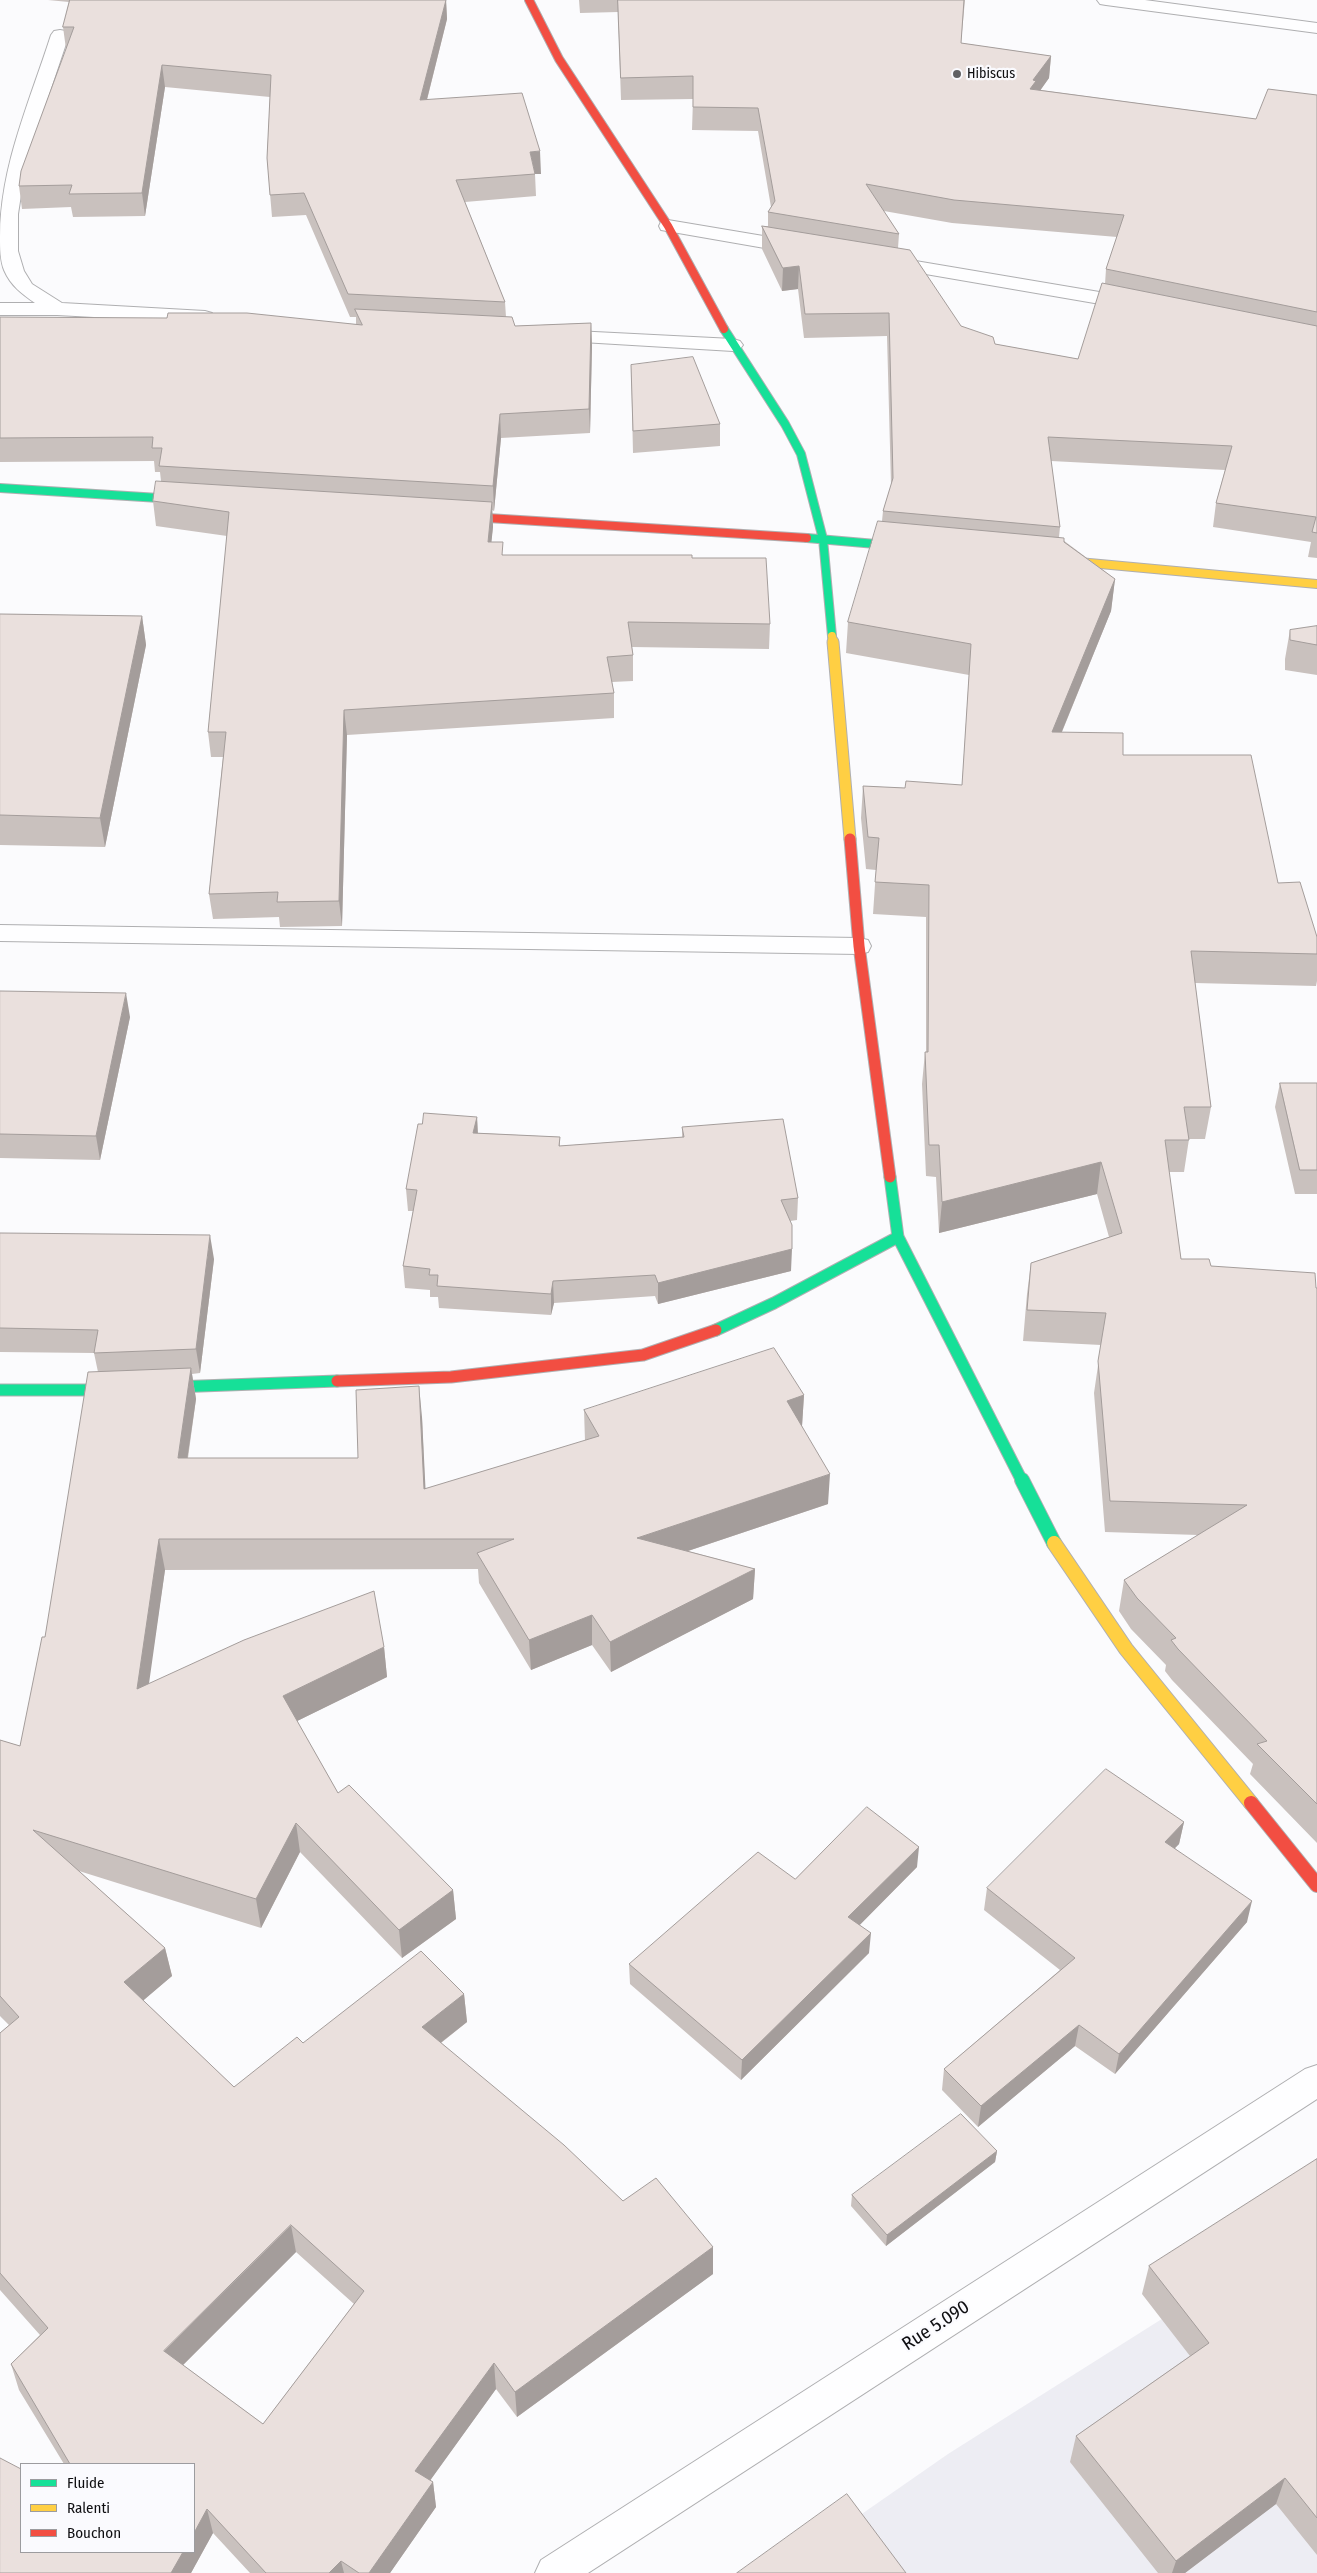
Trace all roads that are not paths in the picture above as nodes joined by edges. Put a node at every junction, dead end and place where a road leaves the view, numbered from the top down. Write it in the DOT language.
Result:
graph roads {
  1 [pos="529,0"];
  2 [pos="1106,0"];
  3 [pos="1317,28"];
  4 [pos="60,35"];
  5 [pos="668,226"];
  6 [pos="813,250"];
  7 [pos="872,260"];
  8 [pos="1151,308"];
  9 [pos="0,309"];
  10 [pos="57,310"];
  11 [pos="226,318"];
  12 [pos="534,335"];
  13 [pos="733,345"];
  14 [pos="0,488"];
  15 [pos="198,500"];
  16 [pos="446,516"];
  17 [pos="823,539"];
  18 [pos="922,548"];
  19 [pos="1040,559"];
  20 [pos="1317,584"];
  21 [pos="0,933"];
  22 [pos="858,946"];
  23 [pos="898,1237"];
  24 [pos="0,1390"];
  25 [pos="1317,1885"];
  26 [pos="1317,2080"];
  27 [pos="554,2573"];
  1 -- 5 [label="street"];
  2 -- 3 [label="street"];
  4 -- 10 [label="street"];
  5 -- 6 [label="street"];
  5 -- 13 [label="street"];
  7 -- 8 [label="street"];
  9 -- 10 [label="street"];
  10 -- 11 [label="street"];
  12 -- 13 [label="street"];
  13 -- 17 [label="street"];
  14 -- 15 [label="street"];
  16 -- 17 [label="street"];
  17 -- 18 [label="street"];
  17 -- 22 [label="street"];
  19 -- 20 [label="street"];
  21 -- 22 [label="street"];
  22 -- 23 [label="street"];
  23 -- 24 [label="street"];
  23 -- 25 [label="street"];
  26 -- 27 [label="street, Rue 5.090"];
}
